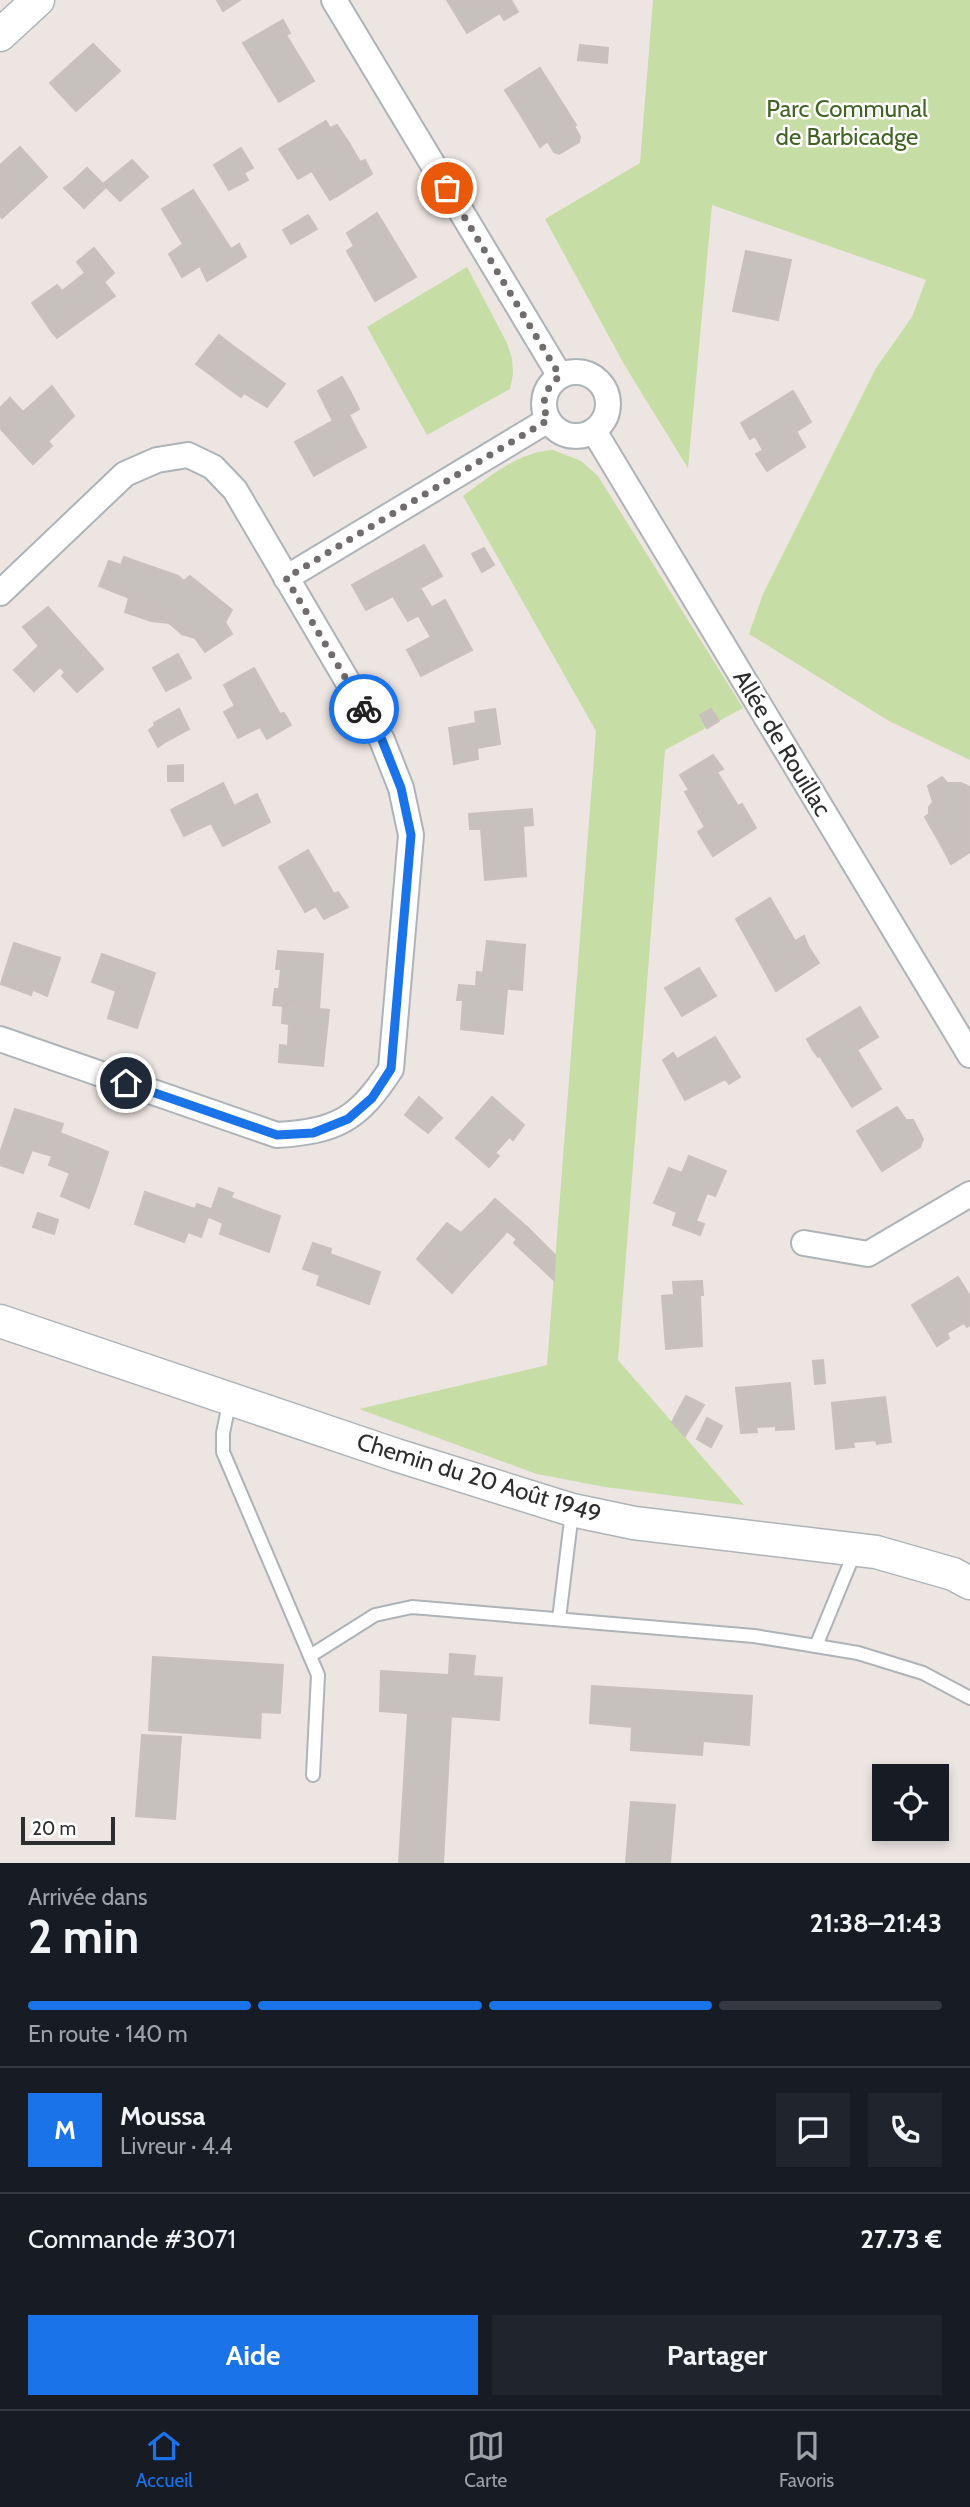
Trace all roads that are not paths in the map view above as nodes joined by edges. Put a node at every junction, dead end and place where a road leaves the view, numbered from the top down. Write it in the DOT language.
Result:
graph roads {
  1 [pos="38,0"];
  2 [pos="334,0"];
  3 [pos="0,35"];
  4 [pos="560,376"];
  5 [pos="548,420"];
  6 [pos="594,431"];
  7 [pos="286,578"];
  8 [pos="0,593"];
  9 [pos="0,1039"];
  10 [pos="970,1055"];
  11 [pos="970,1194"];
  12 [pos="804,1243"];
  13 [pos="0,1321"];
  14 [pos="230,1399"];
  15 [pos="572,1510"];
  16 [pos="856,1549"];
  17 [pos="970,1583"];
  18 [pos="559,1619"];
  19 [pos="816,1646"];
  20 [pos="310,1656"];
  21 [pos="970,1698"];
  22 [pos="313,1775"];
  1 -- 3 [label="street"];
  2 -- 4 [label="street"];
  4 -- 5 [label="street"];
  4 -- 6 [label="street"];
  5 -- 6 [label="street"];
  5 -- 7 [label="street"];
  6 -- 10 [label="street, Allée de Rouillac"];
  7 -- 8 [label="street"];
  7 -- 9 [label="street"];
  11 -- 12 [label="street"];
  13 -- 14 [label="street, Chemin du 20 Août 1949"];
  14 -- 15 [label="street, Chemin du 20 Août 1949"];
  14 -- 20 [label="lane"];
  15 -- 16 [label="street, Chemin du 20 Août 1949"];
  15 -- 18 [label="lane"];
  16 -- 17 [label="street, Chemin du 20 Août 1949"];
  16 -- 19 [label="lane"];
  18 -- 19 [label="lane"];
  18 -- 20 [label="lane"];
  19 -- 21 [label="lane"];
  20 -- 22 [label="lane"];
}
